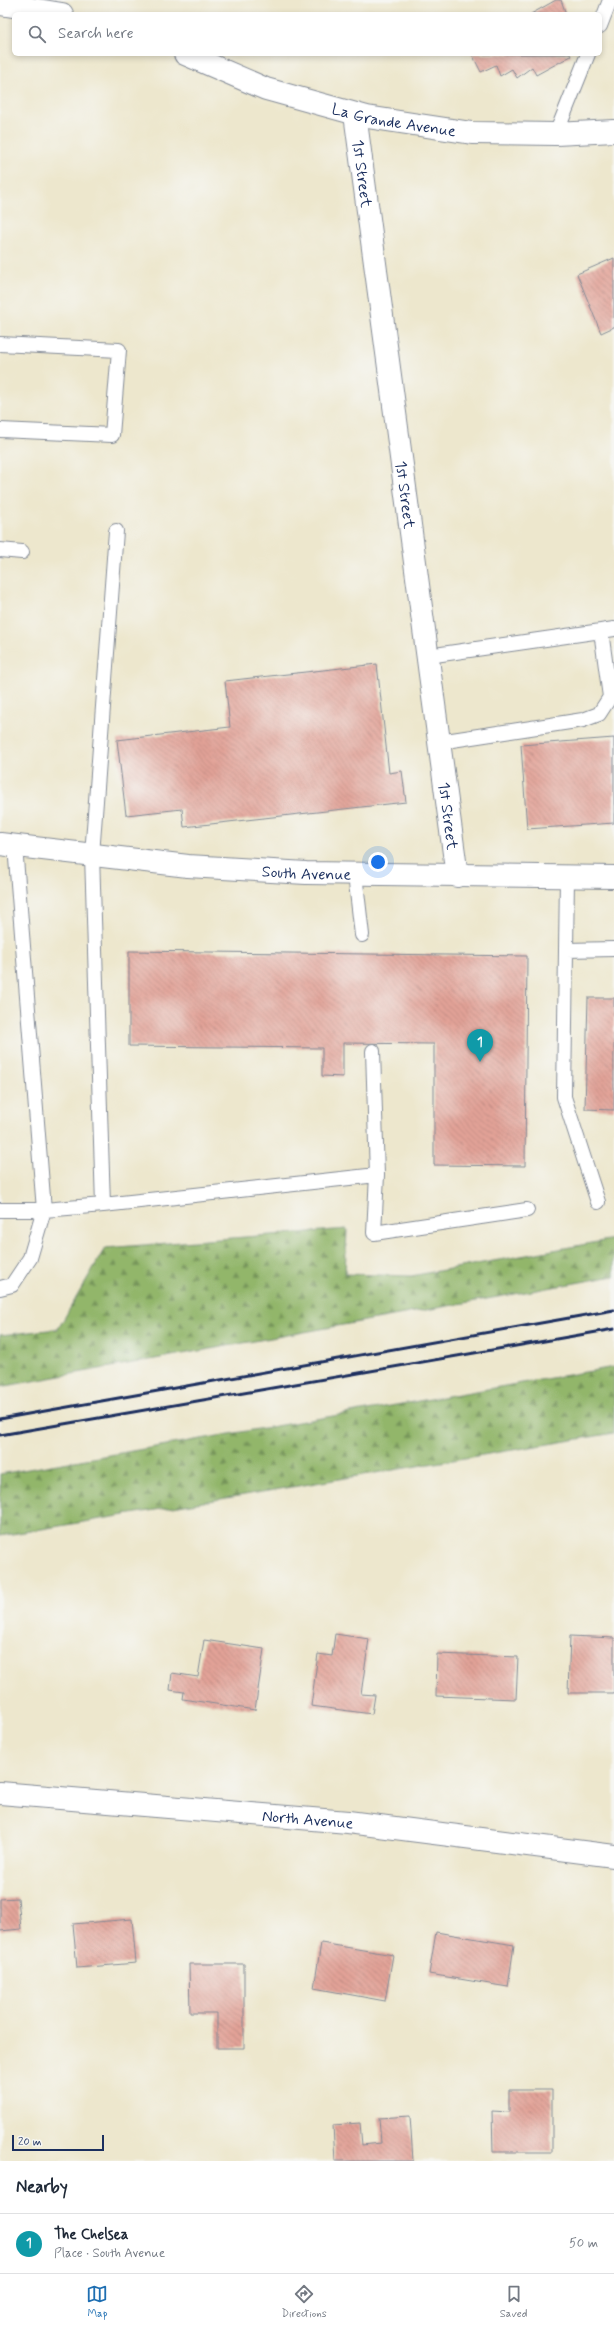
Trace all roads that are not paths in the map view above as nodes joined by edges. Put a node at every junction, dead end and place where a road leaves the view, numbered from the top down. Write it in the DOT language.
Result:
graph roads {
  1 [pos="610,0"];
  2 [pos="0,4"];
  3 [pos="50,12"];
  4 [pos="602,21"];
  5 [pos="189,56"];
  6 [pos="587,56"];
  7 [pos="355,114"];
  8 [pos="614,131"];
  9 [pos="556,134"];
  10 [pos="0,344"];
  11 [pos="0,430"];
  12 [pos="116,531"];
  13 [pos="0,550"];
  14 [pos="22,552"];
  15 [pos="607,630"];
  16 [pos="428,656"];
  17 [pos="439,742"];
  18 [pos="8,845"];
  19 [pos="92,855"];
  20 [pos="355,874"];
  21 [pos="457,876"];
  22 [pos="567,877"];
  23 [pos="614,877"];
  24 [pos="362,935"];
  25 [pos="614,949"];
  26 [pos="566,950"];
  27 [pos="373,1051"];
  28 [pos="377,1175"];
  29 [pos="598,1202"];
  30 [pos="102,1205"];
  31 [pos="0,1210"];
  32 [pos="44,1210"];
  33 [pos="527,1210"];
  34 [pos="0,1288"];
  35 [pos="0,1794"];
  36 [pos="614,1856"];
  1 -- 4 [label="lane"];
  2 -- 3 [label="street"];
  5 -- 7 [label="street, La Grande Avenue"];
  6 -- 9 [label="lane"];
  7 -- 9 [label="street, La Grande Avenue"];
  7 -- 16 [label="street, 1st Street"];
  8 -- 9 [label="street, La Grande Avenue"];
  10 -- 11 [label="lane"];
  12 -- 19 [label="lane"];
  13 -- 14 [label="lane"];
  15 -- 16 [label="lane"];
  15 -- 17 [label="lane"];
  16 -- 17 [label="street, 1st Street"];
  17 -- 21 [label="street, 1st Street"];
  18 -- 19 [label="street, South Avenue"];
  18 -- 32 [label="lane"];
  19 -- 20 [label="street, South Avenue"];
  19 -- 30 [label="lane"];
  20 -- 21 [label="street, South Avenue"];
  20 -- 24 [label="lane"];
  21 -- 22 [label="street, South Avenue"];
  22 -- 23 [label="street, South Avenue"];
  22 -- 26 [label="lane"];
  25 -- 26 [label="lane"];
  26 -- 29 [label="lane"];
  27 -- 28 [label="lane"];
  28 -- 30 [label="lane"];
  28 -- 33 [label="lane"];
  30 -- 32 [label="lane"];
  31 -- 32 [label="lane"];
  32 -- 34 [label="lane"];
  35 -- 36 [label="street, North Avenue"];
}
